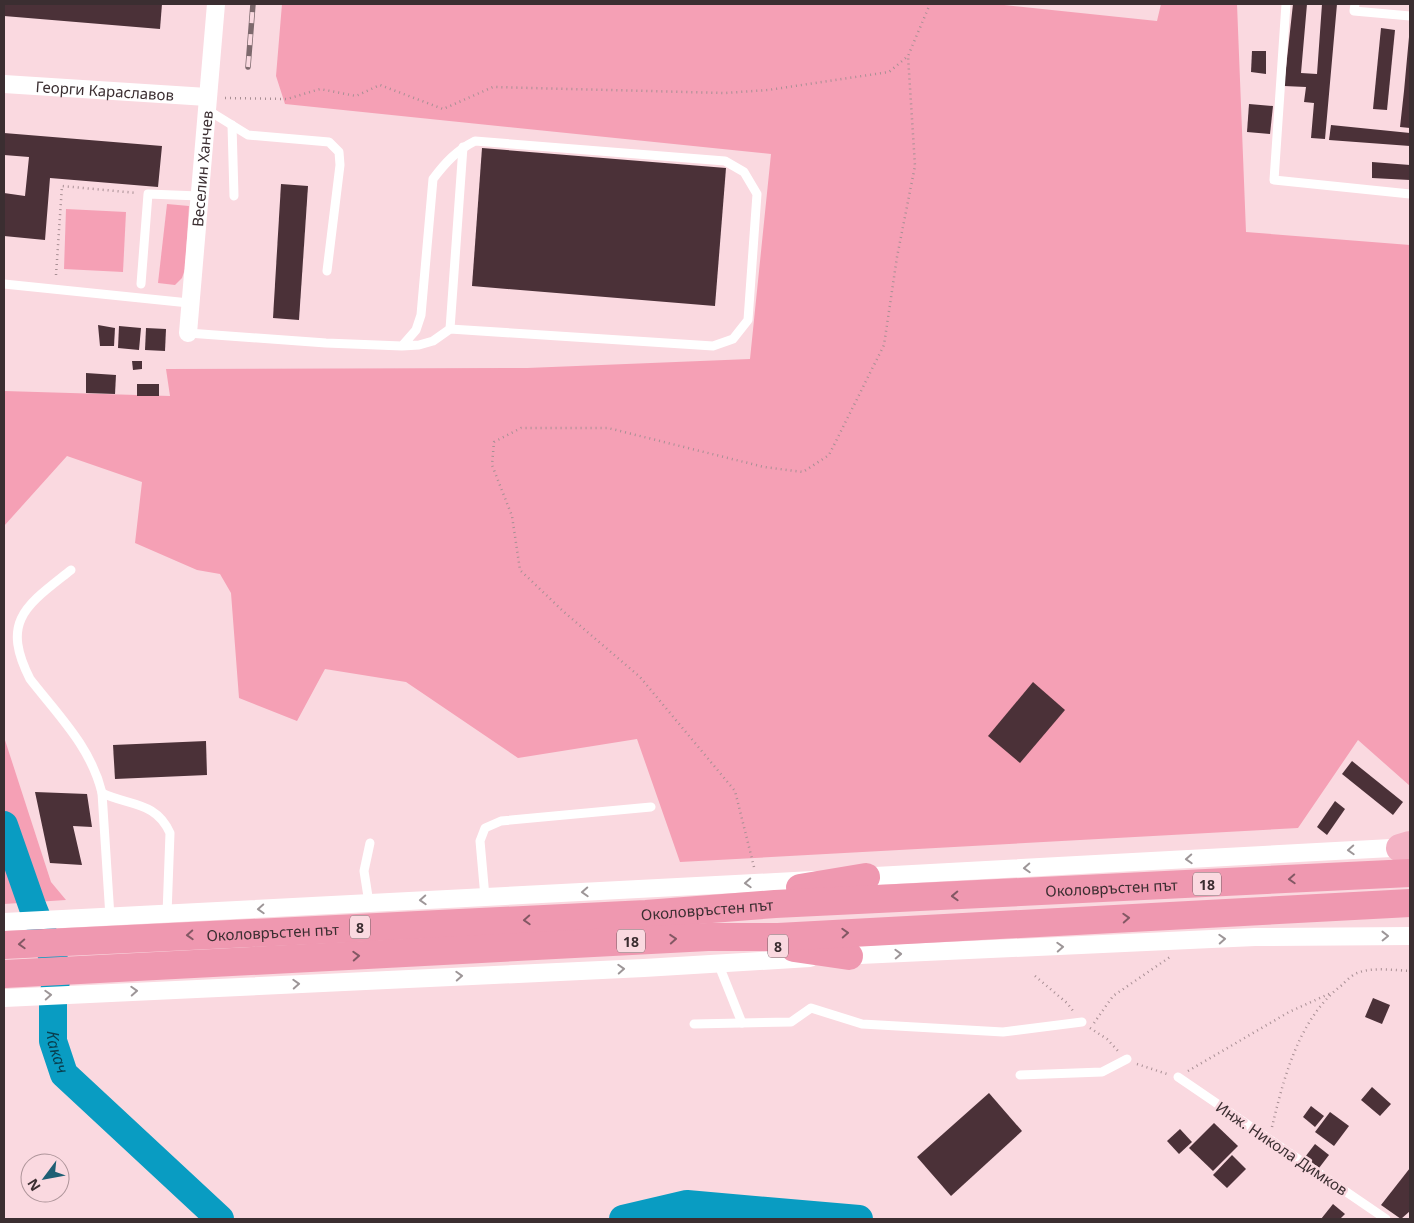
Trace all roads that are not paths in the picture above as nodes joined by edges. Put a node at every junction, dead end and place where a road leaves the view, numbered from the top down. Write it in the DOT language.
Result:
graph roads {
  1 [pos="216,4"];
  2 [pos="1286,4"];
  3 [pos="1355,4"];
  4 [pos="1410,16"];
  5 [pos="4,84"];
  6 [pos="207,103"];
  7 [pos="232,125"];
  8 [pos="463,147"];
  9 [pos="1410,194"];
  10 [pos="199,196"];
  11 [pos="234,196"];
  12 [pos="327,271"];
  13 [pos="4,284"];
  14 [pos="141,284"];
  15 [pos="189,303"];
  16 [pos="450,329"];
  17 [pos="188,333"];
  18 [pos="402,346"];
  19 [pos="71,570"];
  20 [pos="102,792"];
  21 [pos="651,807"];
  22 [pos="370,843"];
  23 [pos="1407,847"];
  24 [pos="1410,873"];
  25 [pos="866,877"];
  26 [pos="485,897"];
  27 [pos="369,903"];
  28 [pos="1410,903"];
  29 [pos="167,914"];
  30 [pos="646,914"];
  31 [pos="110,917"];
  32 [pos="4,922"];
  33 [pos="72,930"];
  34 [pos="1410,936"];
  35 [pos="708,937"];
  36 [pos="4,945"];
  37 [pos="555,946"];
  38 [pos="849,956"];
  39 [pos="718,963"];
  40 [pos="83,982"];
  41 [pos="6,985"];
  42 [pos="1082,1022"];
  43 [pos="742,1023"];
  44 [pos="694,1024"];
  45 [pos="1127,1059"];
  46 [pos="1020,1075"];
  47 [pos="1178,1077"];
  48 [pos="1386,1219"];
  1 -- 6 [label="street, Веселин Ханчев"];
  2 -- 9 [label="lane"];
  3 -- 4 [label="lane"];
  5 -- 6 [label="street, Георги Караславов"];
  6 -- 7 [label="lane"];
  6 -- 10 [label="street, Веселин Ханчев"];
  7 -- 11 [label="lane"];
  7 -- 12 [label="lane"];
  8 -- 16 [label="lane"];
  8 -- 16 [label="lane"];
  8 -- 18 [label="lane"];
  10 -- 14 [label="lane"];
  10 -- 15 [label="street, Веселин Ханчев"];
  13 -- 15 [label="lane"];
  15 -- 17 [label="street, Веселин Ханчев"];
  16 -- 18 [label="lane"];
  17 -- 18 [label="lane"];
  19 -- 20 [label="lane"];
  20 -- 29 [label="lane"];
  20 -- 31 [label="lane"];
  21 -- 26 [label="lane"];
  22 -- 27 [label="lane"];
  23 -- 25 [label="street, 8, one-way"];
  24 -- 30 [label="highway, Околовръстен път / 18, one-way"];
  25 -- 26 [label="street, one-way"];
  25 -- 30 [label="highway, 8"];
  26 -- 27 [label="street, one-way"];
  27 -- 29 [label="street, one-way"];
  35 -- 28 [label="highway, Околовръстен път / 18, one-way"];
  29 -- 31 [label="street"];
  30 -- 33 [label="highway, Околовръстен път / 8, one-way"];
  31 -- 33 [label="street"];
  32 -- 33 [label="street"];
  33 -- 36 [label="highway, Околовръстен път / 8, one-way"];
  38 -- 34 [label="street, 8, one-way"];
  37 -- 35 [label="highway, Околовръстен път / 18, one-way"];
  35 -- 38 [label="highway, 8"];
  40 -- 37 [label="highway, Околовръстен път / 8, one-way"];
  38 -- 39 [label="street"];
  40 -- 39 [label="street, one-way"];
  39 -- 43 [label="lane"];
  41 -- 40 [label="highway, Околовръстен път / 8, one-way"];
  42 -- 43 [label="lane"];
  43 -- 44 [label="lane"];
  45 -- 46 [label="lane"];
  47 -- 48 [label="lane, Инж. Никола Димков"];
}
